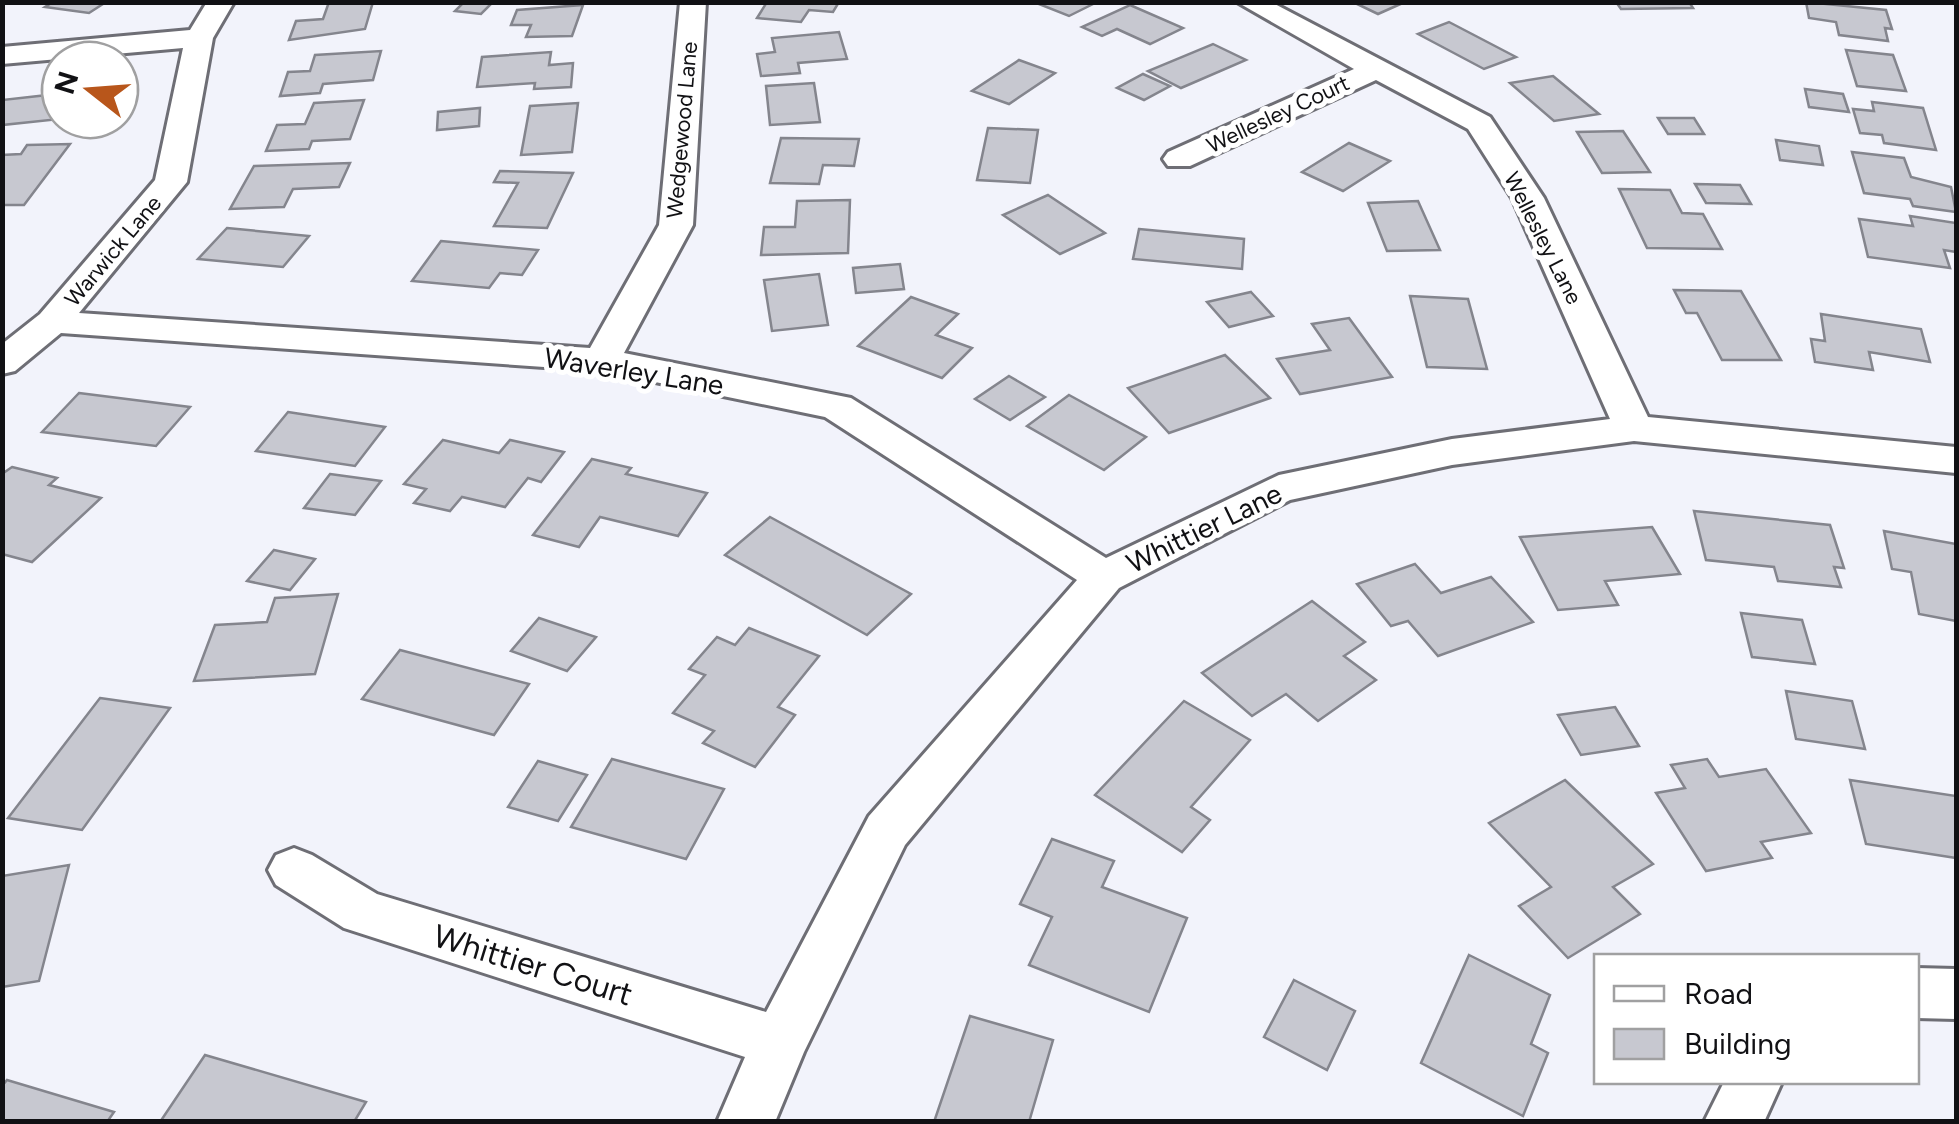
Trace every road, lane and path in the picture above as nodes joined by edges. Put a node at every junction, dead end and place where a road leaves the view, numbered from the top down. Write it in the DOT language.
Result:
graph roads {
  1 [pos="221,2"];
  2 [pos="693,2"];
  3 [pos="1250,2"];
  4 [pos="198,38"];
  5 [pos="2,56"];
  6 [pos="1377,68"];
  7 [pos="1178,159"];
  8 [pos="54,322"];
  9 [pos="602,360"];
  10 [pos="2,362"];
  11 [pos="1634,428"];
  12 [pos="1956,460"];
  13 [pos="1104,577"];
  14 [pos="294,870"];
  15 [pos="1919,993"];
  16 [pos="1956,994"];
  17 [pos="780,1042"];
  18 [pos="1753,1084"];
  19 [pos="746,1122"];
  20 [pos="1734,1122"];
  1 -- 4 [label="street, Warwick Lane"];
  2 -- 9 [label="street, Wedgewood Lane"];
  3 -- 6 [label="street, Wellesley Lane"];
  4 -- 5 [label="street"];
  4 -- 8 [label="street, Warwick Lane"];
  6 -- 7 [label="street, Wellesley Court"];
  6 -- 11 [label="street, Wellesley Lane"];
  8 -- 9 [label="street, Waverley Lane"];
  8 -- 10 [label="street, Warwick Lane"];
  9 -- 13 [label="street, Waverley Lane"];
  11 -- 12 [label="street, Whittier Lane"];
  11 -- 13 [label="street, Whittier Lane"];
  13 -- 17 [label="street, Whittier Lane"];
  14 -- 17 [label="street, Whittier Court"];
  15 -- 16 [label="street"];
  17 -- 19 [label="street, Whittier Lane"];
  18 -- 20 [label="street"];
}
